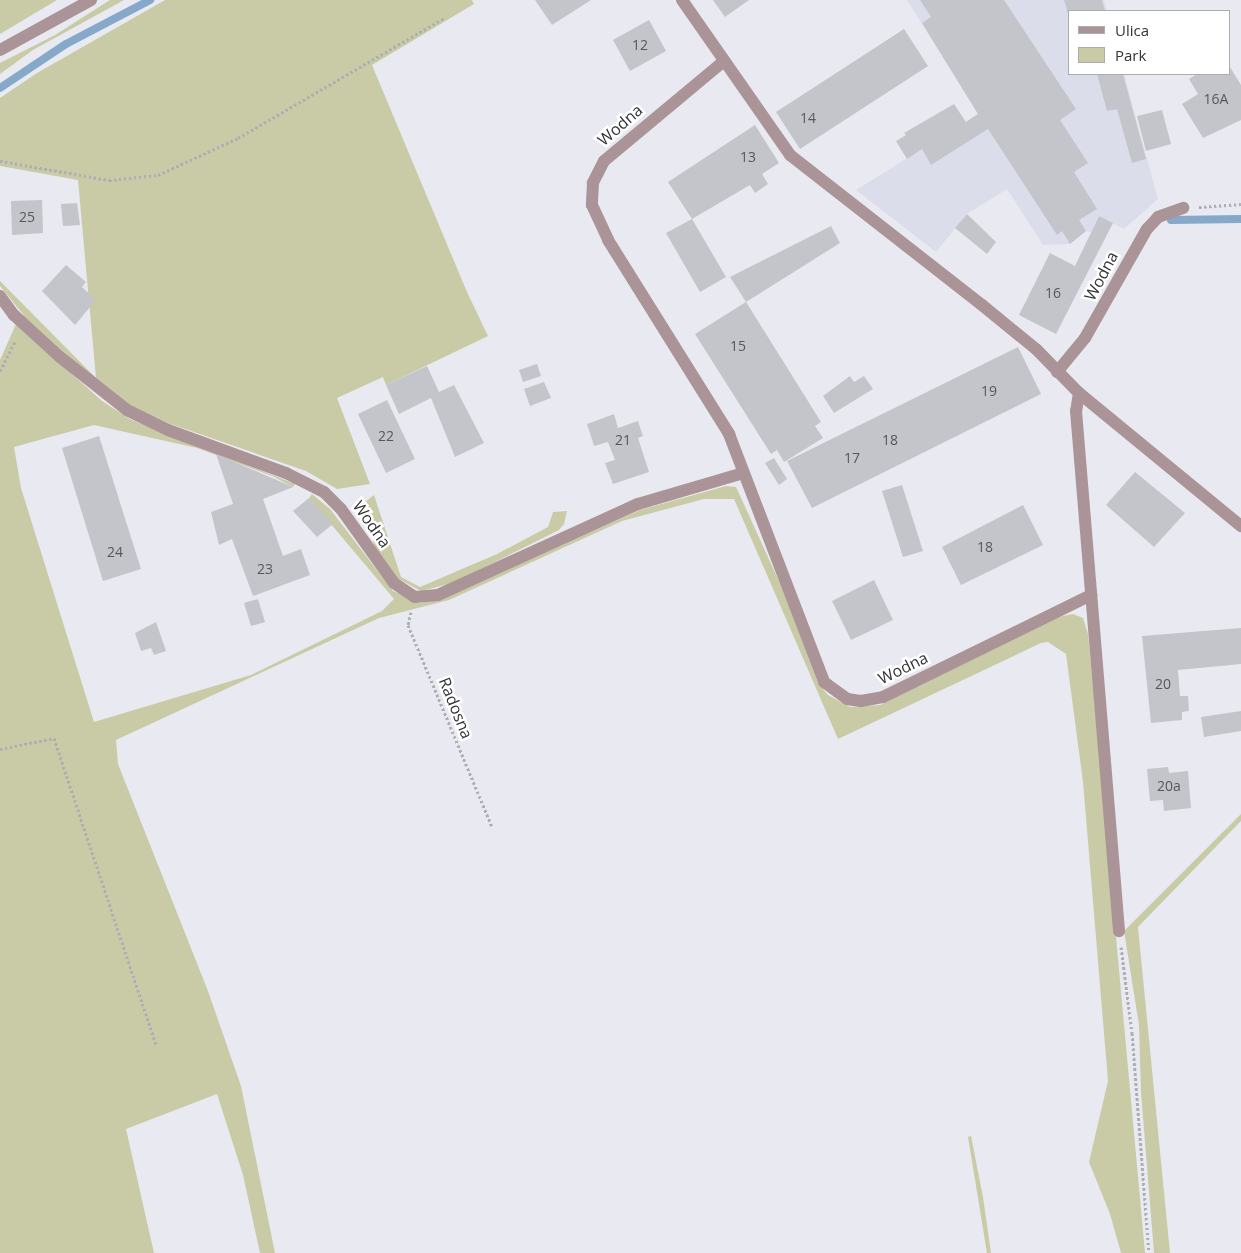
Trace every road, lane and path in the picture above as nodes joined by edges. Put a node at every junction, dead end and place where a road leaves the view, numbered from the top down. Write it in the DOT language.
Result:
graph roads {
  1 [pos="91,0"];
  2 [pos="682,0"];
  3 [pos="444,18"];
  4 [pos="0,50"];
  5 [pos="724,60"];
  6 [pos="0,161"];
  7 [pos="1241,204"];
  8 [pos="1183,208"];
  9 [pos="0,296"];
  10 [pos="24,324"];
  11 [pos="0,370"];
  12 [pos="1057,372"];
  13 [pos="1080,393"];
  14 [pos="743,472"];
  15 [pos="1241,526"];
  16 [pos="1091,595"];
  17 [pos="414,597"];
  18 [pos="0,749"];
  19 [pos="492,827"];
  20 [pos="1119,930"];
  21 [pos="156,1044"];
  22 [pos="1149,1253"];
  1 -- 4 [label="street"];
  2 -- 5 [label="street"];
  3 -- 6 [label="path"];
  5 -- 12 [label="street"];
  5 -- 14 [label="street, Wodna"];
  7 -- 8 [label="path"];
  8 -- 12 [label="street, Wodna"];
  9 -- 10 [label="street, Wodna"];
  10 -- 11 [label="path"];
  10 -- 17 [label="street, Wodna"];
  12 -- 13 [label="street"];
  13 -- 15 [label="street"];
  13 -- 16 [label="street"];
  14 -- 16 [label="street, Wodna"];
  14 -- 17 [label="street"];
  16 -- 20 [label="street"];
  17 -- 19 [label="path, Radosna"];
  18 -- 21 [label="path"];
  20 -- 22 [label="path"];
}
